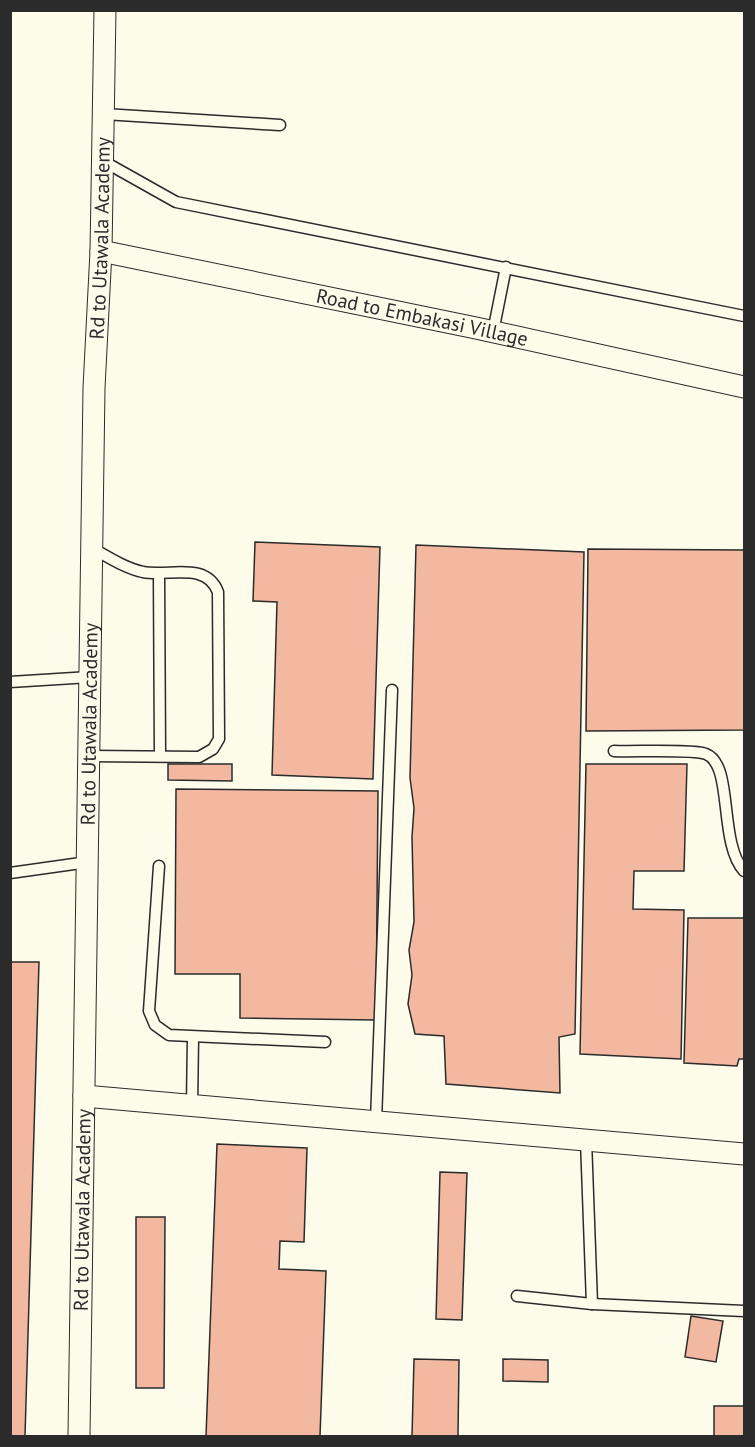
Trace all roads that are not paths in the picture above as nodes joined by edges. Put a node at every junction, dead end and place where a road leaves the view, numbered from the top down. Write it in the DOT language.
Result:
graph roads {
  1 [pos="105,10"];
  2 [pos="104,114"];
  3 [pos="280,125"];
  4 [pos="103,161"];
  5 [pos="101,251"];
  6 [pos="506,267"];
  7 [pos="744,316"];
  8 [pos="494,332"];
  9 [pos="744,387"];
  10 [pos="92,548"];
  11 [pos="159,574"];
  12 [pos="90,677"];
  13 [pos="10,682"];
  14 [pos="392,690"];
  15 [pos="614,752"];
  16 [pos="89,756"];
  17 [pos="160,756"];
  18 [pos="88,862"];
  19 [pos="159,866"];
  20 [pos="744,871"];
  21 [pos="10,873"];
  22 [pos="193,1037"];
  23 [pos="325,1042"];
  24 [pos="84,1096"];
  25 [pos="192,1105"];
  26 [pos="376,1121"];
  27 [pos="586,1140"];
  28 [pos="744,1154"];
  29 [pos="517,1296"];
  30 [pos="592,1304"];
  31 [pos="744,1311"];
  32 [pos="79,1437"];
  1 -- 2 [label="street, Rd to Utawala Academy"];
  2 -- 3 [label="lane"];
  2 -- 4 [label="street, Rd to Utawala Academy"];
  4 -- 5 [label="street, Rd to Utawala Academy"];
  4 -- 6 [label="lane"];
  5 -- 8 [label="street, Road to Embakasi Village"];
  5 -- 10 [label="street, Rd to Utawala Academy"];
  6 -- 7 [label="lane"];
  6 -- 8 [label="lane"];
  8 -- 9 [label="street, Road to Embakasi Village"];
  10 -- 11 [label="lane"];
  10 -- 12 [label="street, Rd to Utawala Academy"];
  11 -- 17 [label="lane"];
  11 -- 17 [label="lane"];
  12 -- 13 [label="lane"];
  12 -- 16 [label="street, Rd to Utawala Academy"];
  14 -- 26 [label="lane"];
  15 -- 20 [label="lane"];
  16 -- 17 [label="lane"];
  16 -- 18 [label="street, Rd to Utawala Academy"];
  18 -- 21 [label="lane"];
  18 -- 24 [label="street, Rd to Utawala Academy"];
  19 -- 22 [label="lane"];
  22 -- 23 [label="lane"];
  22 -- 25 [label="lane"];
  24 -- 25 [label="street"];
  24 -- 32 [label="street, Rd to Utawala Academy"];
  25 -- 26 [label="street"];
  26 -- 27 [label="street"];
  27 -- 28 [label="street"];
  27 -- 30 [label="lane"];
  29 -- 30 [label="lane"];
  30 -- 31 [label="lane"];
}
